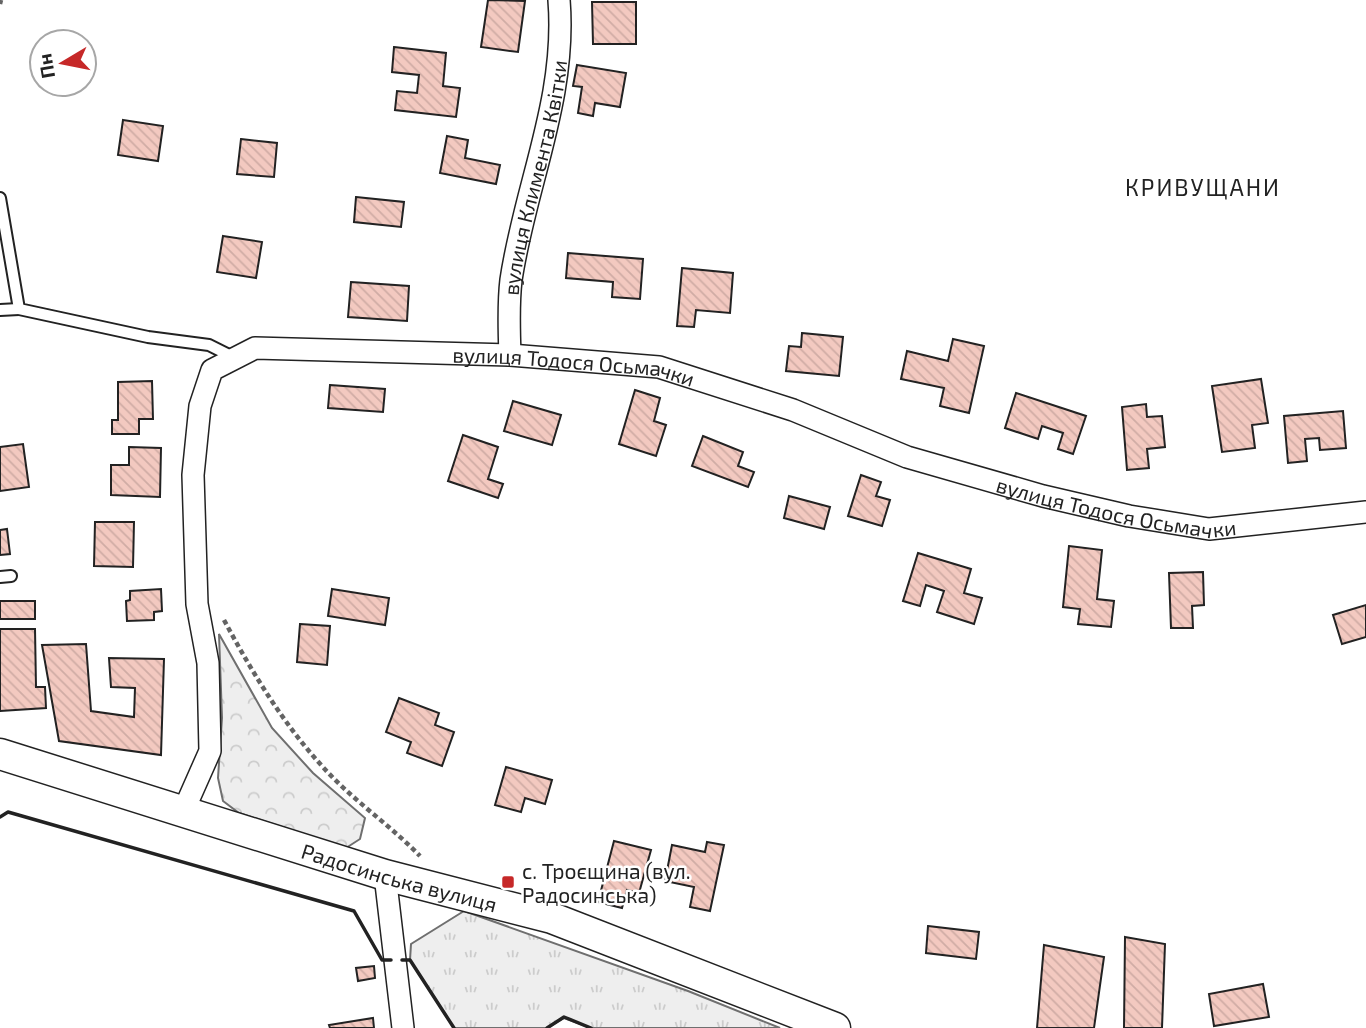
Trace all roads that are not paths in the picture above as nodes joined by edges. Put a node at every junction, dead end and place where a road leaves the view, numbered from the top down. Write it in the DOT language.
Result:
graph roads {
  1 [pos="559,0"];
  2 [pos="0,198"];
  3 [pos="19,309"];
  4 [pos="0,310"];
  5 [pos="509,355"];
  6 [pos="235,359"];
  7 [pos="1366,512"];
  8 [pos="0,754"];
  9 [pos="183,812"];
  10 [pos="385,875"];
  11 [pos="403,1028"];
  12 [pos="835,1028"];
  1 -- 5 [label="street, вулиця Климента Квітки"];
  2 -- 3 [label="lane"];
  3 -- 4 [label="lane"];
  3 -- 6 [label="lane"];
  5 -- 6 [label="street, вулиця Тодося Осьмачки"];
  5 -- 7 [label="street, вулиця Тодося Осьмачки"];
  6 -- 9 [label="street, вулиця Тодося Осьмачки"];
  8 -- 9 [label="street, Радосинська вулиця"];
  9 -- 10 [label="street, Радосинська вулиця"];
  10 -- 11 [label="street"];
  10 -- 12 [label="street, Радосинська вулиця"];
}
